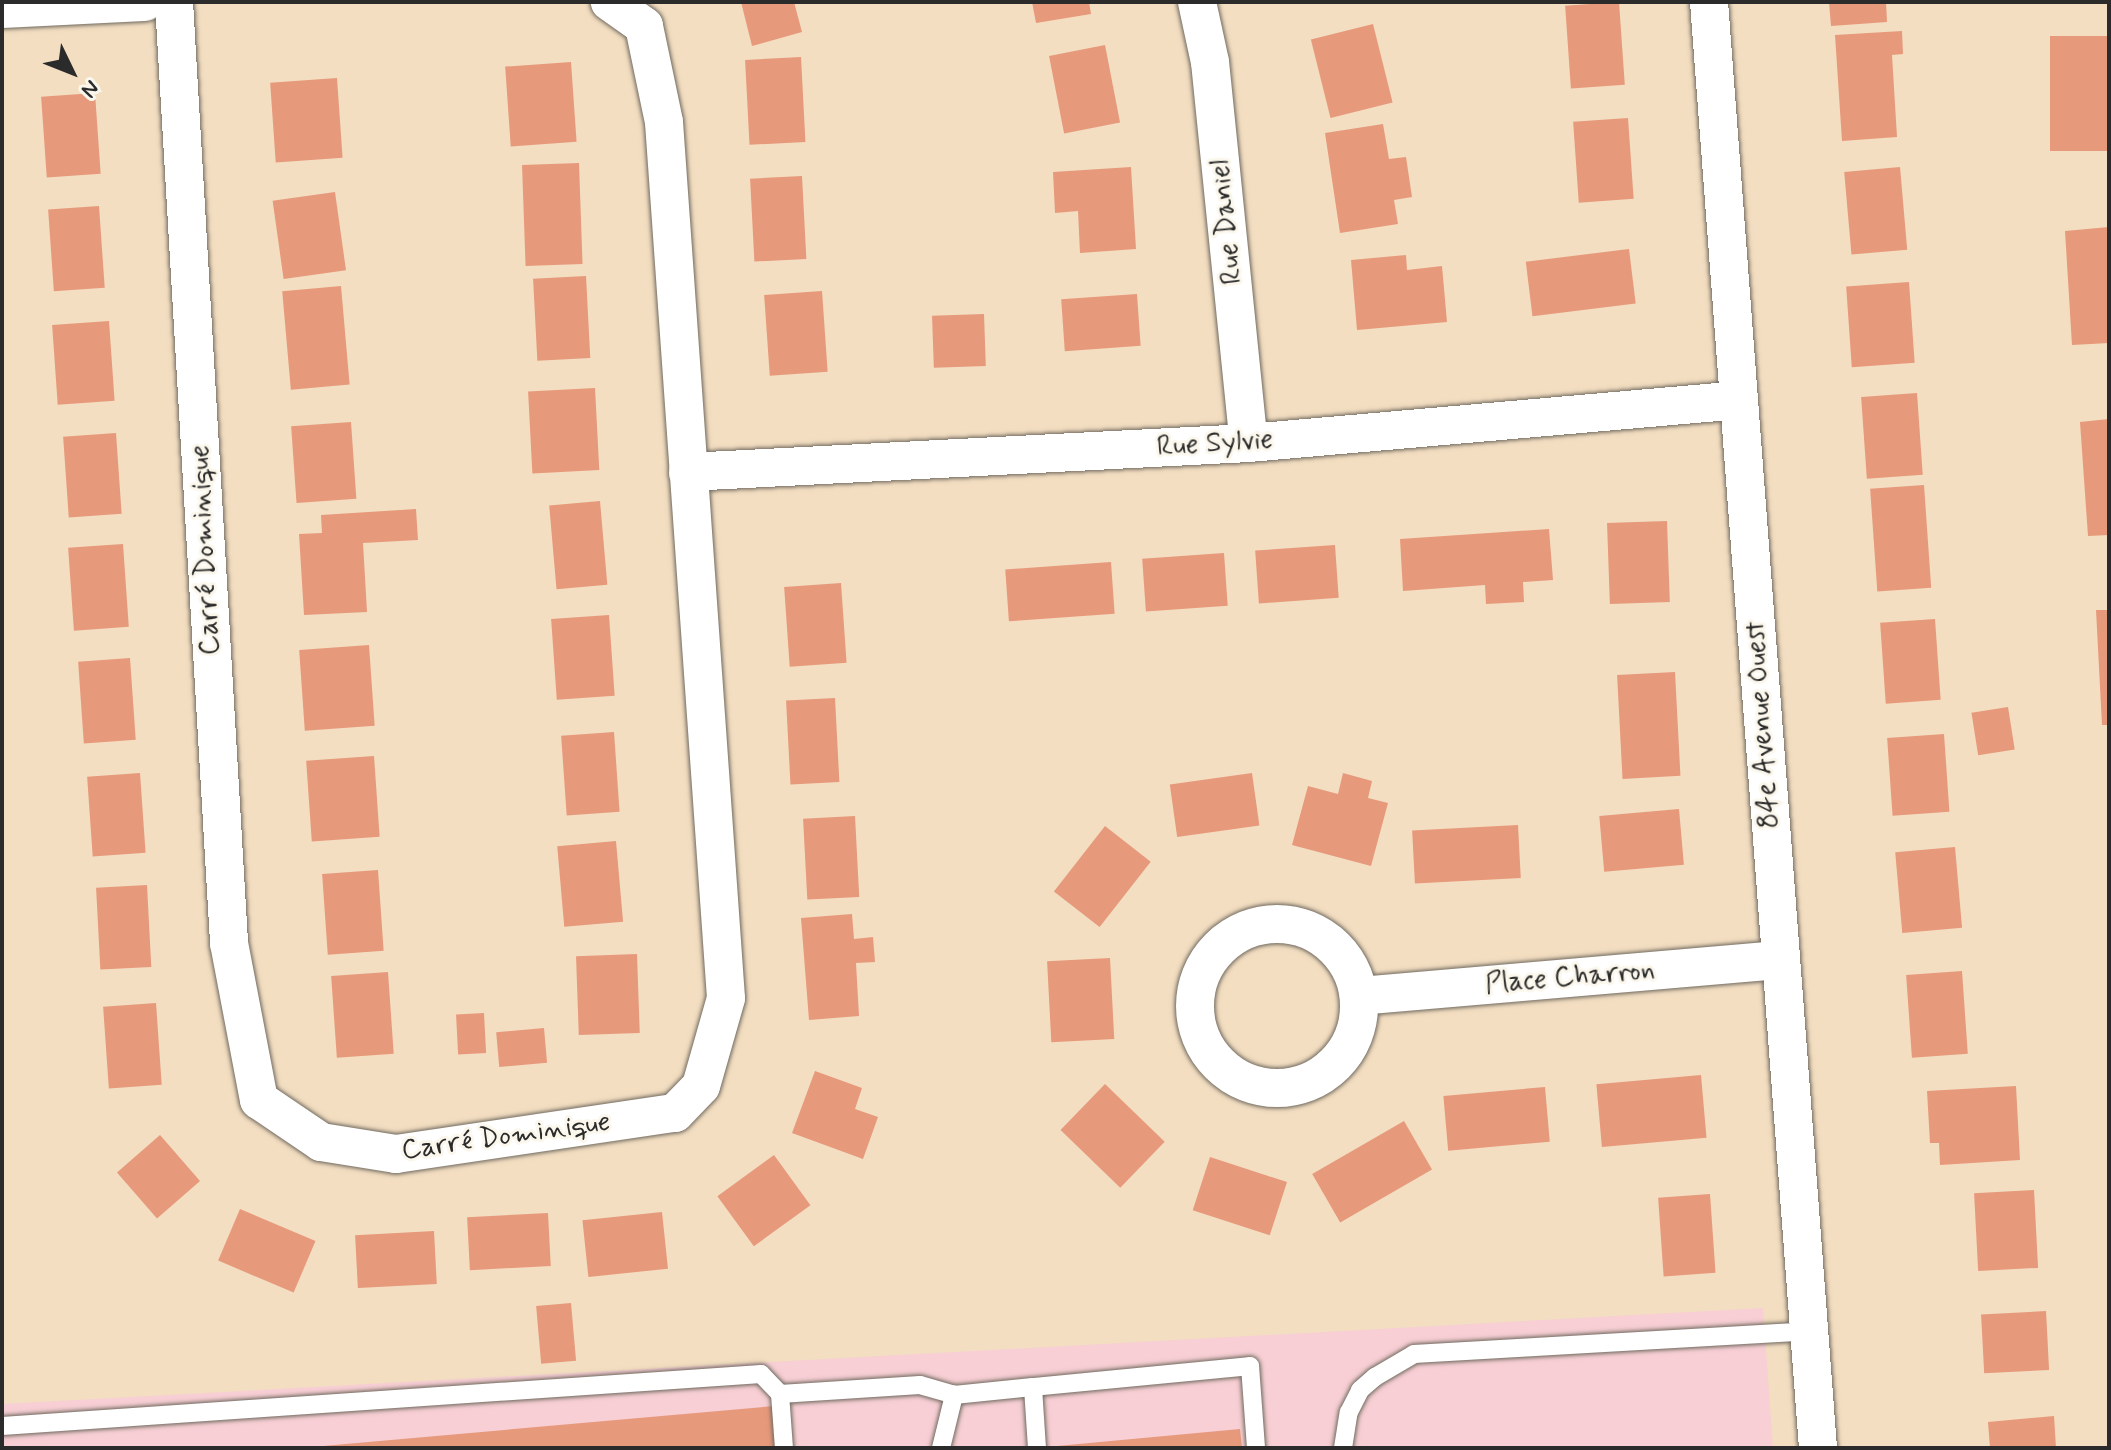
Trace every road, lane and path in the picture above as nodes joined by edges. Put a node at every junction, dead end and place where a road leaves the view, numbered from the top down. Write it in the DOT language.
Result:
graph roads {
  1 [pos="145,2"];
  2 [pos="174,2"];
  3 [pos="610,2"];
  4 [pos="1197,2"];
  5 [pos="1709,2"];
  6 [pos="2,9"];
  7 [pos="1739,400"];
  8 [pos="1249,443"];
  9 [pos="688,472"];
  10 [pos="1780,960"];
  11 [pos="1359,996"];
  12 [pos="1808,1331"];
  13 [pos="1033,1387"];
  14 [pos="780,1394"];
  15 [pos="954,1395"];
  16 [pos="2,1426"];
  17 [pos="784,1448"];
  18 [pos="941,1448"];
  19 [pos="1037,1448"];
  20 [pos="1256,1448"];
  21 [pos="1343,1448"];
  22 [pos="1818,1448"];
  1 -- 6 [label="street"];
  2 -- 9 [label="street, Carré Dominique"];
  3 -- 9 [label="street, Carré Dominique"];
  4 -- 8 [label="street, Rue Daniel"];
  5 -- 7 [label="street, 84e Avenue Ouest"];
  7 -- 8 [label="street, Rue Sylvie"];
  7 -- 10 [label="street, 84e Avenue Ouest"];
  8 -- 9 [label="street, Rue Sylvie"];
  10 -- 11 [label="street, Place Charron"];
  10 -- 12 [label="street, 84e Avenue Ouest"];
  11 -- 11 [label="street"];
  12 -- 21 [label="lane"];
  12 -- 22 [label="street, 84e Avenue Ouest"];
  13 -- 15 [label="lane"];
  13 -- 19 [label="lane"];
  13 -- 20 [label="lane"];
  14 -- 15 [label="lane"];
  14 -- 16 [label="lane"];
  14 -- 17 [label="lane"];
  15 -- 18 [label="lane"];
}
